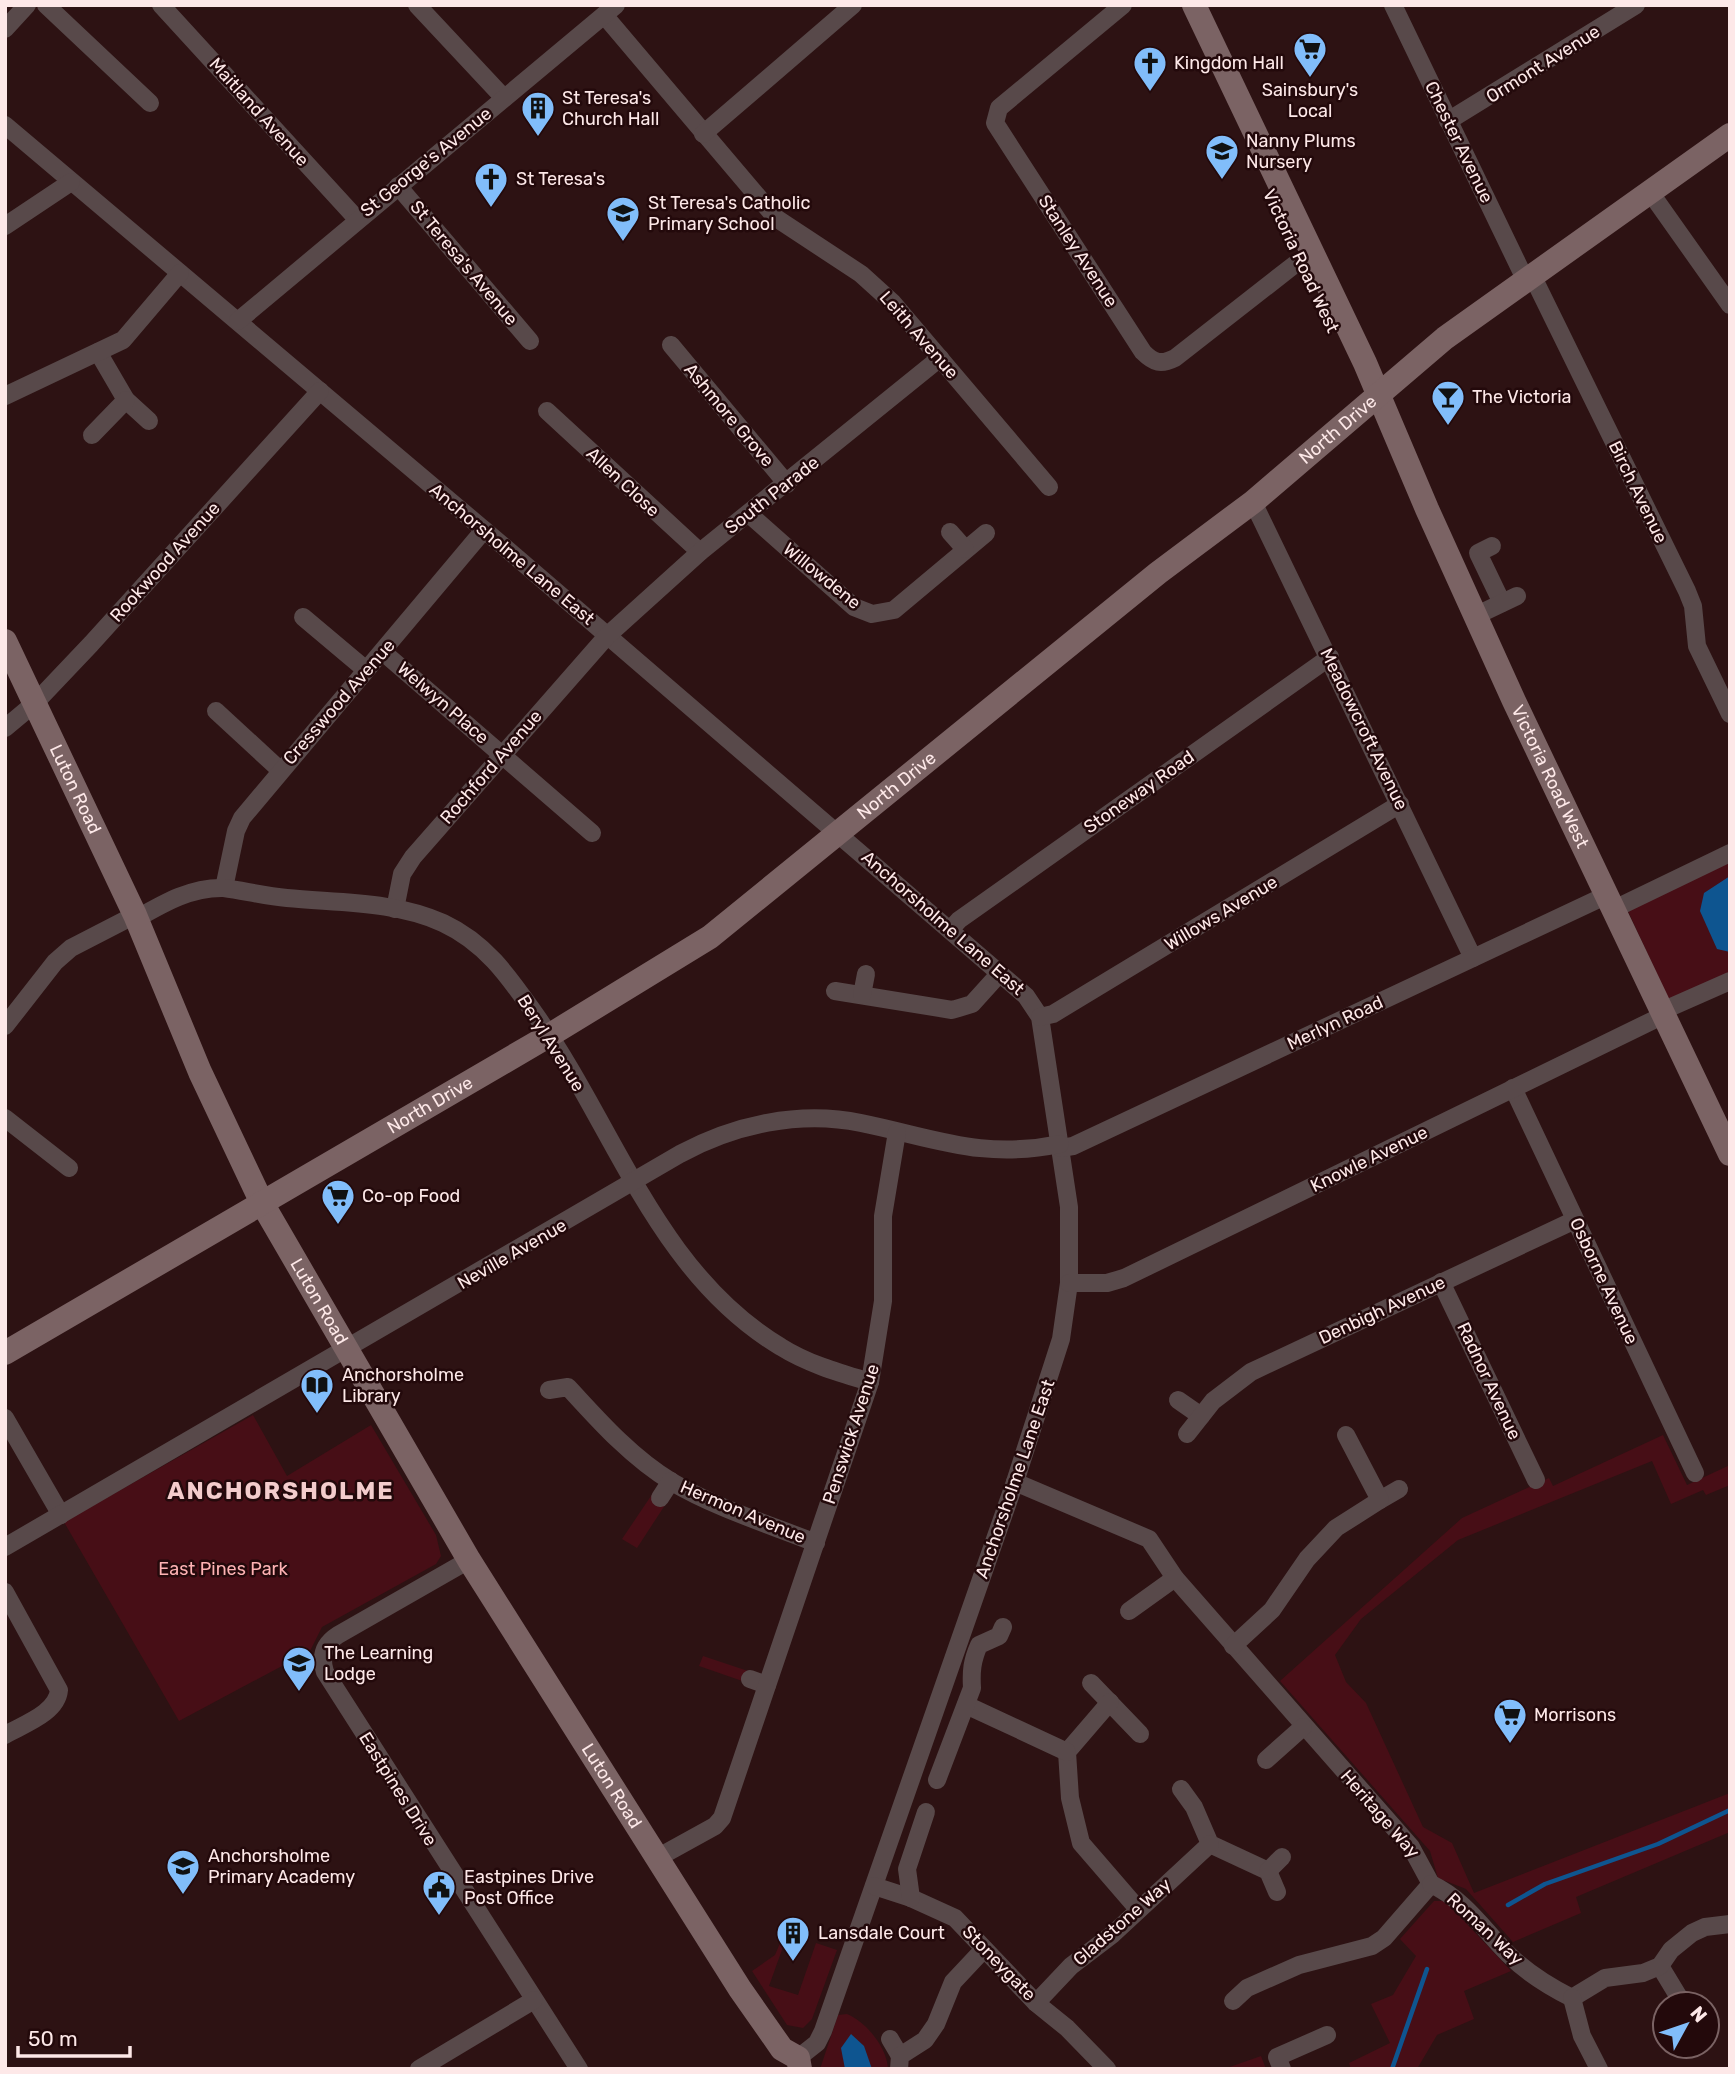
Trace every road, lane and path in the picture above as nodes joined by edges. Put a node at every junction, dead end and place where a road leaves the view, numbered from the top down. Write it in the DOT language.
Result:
graph roads {
  1 [pos="27,5"];
  2 [pos="46,5"];
  3 [pos="161,5"];
  4 [pos="417,5"];
  5 [pos="853,5"];
  6 [pos="1123,5"];
  7 [pos="1393,5"];
  8 [pos="1636,5"];
  9 [pos="1183,6"];
  10 [pos="610,10"];
  11 [pos="5,29"];
  12 [pos="504,98"];
  13 [pos="150,103"];
  14 [pos="1448,121"];
  15 [pos="5,125"];
  16 [pos="703,134"];
  17 [pos="1730,135"];
  18 [pos="71,182"];
  19 [pos="398,186"];
  20 [pos="1650,192"];
  21 [pos="357,219"];
  22 [pos="5,226"];
  23 [pos="1306,259"];
  24 [pos="180,273"];
  25 [pos="1528,277"];
  26 [pos="1730,305"];
  27 [pos="238,321"];
  28 [pos="530,341"];
  29 [pos="671,345"];
  30 [pos="98,352"];
  31 [pos="940,358"];
  32 [pos="320,391"];
  33 [pos="5,396"];
  34 [pos="1377,397"];
  35 [pos="126,400"];
  36 [pos="547,411"];
  37 [pos="149,421"];
  38 [pos="92,435"];
  39 [pos="787,484"];
  40 [pos="1049,487"];
  41 [pos="1253,502"];
  42 [pos="749,514"];
  43 [pos="484,530"];
  44 [pos="950,532"];
  45 [pos="986,533"];
  46 [pos="1492,546"];
  47 [pos="965,549"];
  48 [pos="700,552"];
  49 [pos="1475,616"];
  50 [pos="303,617"];
  51 [pos="607,636"];
  52 [pos="5,641"];
  53 [pos="383,652"];
  54 [pos="1330,657"];
  55 [pos="366,670"];
  56 [pos="35,703"];
  57 [pos="216,711"];
  58 [pos="1730,714"];
  59 [pos="5,728"];
  60 [pos="502,754"];
  61 [pos="280,770"];
  62 [pos="1400,804"];
  63 [pos="592,833"];
  64 [pos="839,834"];
  65 [pos="1730,853"];
  66 [pos="224,888"];
  67 [pos="1611,902"];
  68 [pos="395,909"];
  69 [pos="135,917"];
  70 [pos="950,930"];
  71 [pos="1473,958"];
  72 [pos="999,973"];
  73 [pos="866,974"];
  74 [pos="1730,981"];
  75 [pos="835,991"];
  76 [pos="862,995"];
  77 [pos="1663,1013"];
  78 [pos="1040,1017"];
  79 [pos="5,1027"];
  80 [pos="550,1035"];
  81 [pos="1513,1088"];
  82 [pos="5,1118"];
  83 [pos="897,1132"];
  84 [pos="1061,1146"];
  85 [pos="1730,1154"];
  86 [pos="69,1168"];
  87 [pos="635,1182"];
  88 [pos="262,1203"];
  89 [pos="1575,1220"];
  90 [pos="1441,1282"];
  91 [pos="1069,1283"];
  92 [pos="345,1351"];
  93 [pos="5,1353"];
  94 [pos="572,1368"];
  95 [pos="870,1382"];
  96 [pos="568,1387"];
  97 [pos="550,1390"];
  98 [pos="1178,1401"];
  99 [pos="1201,1416"];
  100 [pos="5,1418"];
  101 [pos="1187,1434"];
  102 [pos="1346,1435"];
  103 [pos="1695,1473"];
  104 [pos="1536,1480"];
  105 [pos="671,1481"];
  106 [pos="1015,1482"];
  107 [pos="1399,1489"];
  108 [pos="660,1498"];
  109 [pos="1380,1500"];
  110 [pos="61,1515"];
  111 [pos="816,1543"];
  112 [pos="5,1547"];
  113 [pos="469,1560"];
  114 [pos="1175,1578"];
  115 [pos="5,1592"];
  116 [pos="1129,1611"];
  117 [pos="1003,1627"];
  118 [pos="1233,1646"];
  119 [pos="1091,1683"];
  120 [pos="1110,1702"];
  121 [pos="966,1705"];
  122 [pos="1303,1727"];
  123 [pos="1140,1734"];
  124 [pos="5,1735"];
  125 [pos="1067,1752"];
  126 [pos="1266,1760"];
  127 [pos="937,1780"];
  128 [pos="1181,1789"];
  129 [pos="926,1812"];
  130 [pos="1210,1844"];
  131 [pos="1282,1857"];
  132 [pos="657,1858"];
  133 [pos="1268,1871"];
  134 [pos="1431,1884"];
  135 [pos="874,1886"];
  136 [pos="1277,1892"];
  137 [pos="911,1898"];
  138 [pos="1138,1909"];
  139 [pos="1730,1924"];
  140 [pos="983,1950"];
  141 [pos="1660,1966"];
  142 [pos="1675,1990"];
  143 [pos="1572,1998"];
  144 [pos="534,2000"];
  145 [pos="1233,2001"];
  146 [pos="1036,2003"];
  147 [pos="1326,2035"];
  148 [pos="890,2039"];
  149 [pos="900,2062"];
  150 [pos="799,2064"];
  151 [pos="1097,2066"];
  152 [pos="419,2069"];
  153 [pos="579,2069"];
  154 [pos="1282,2069"];
  155 [pos="1599,2069"];
  1 -- 11 [label="street"];
  2 -- 13 [label="street"];
  3 -- 21 [label="street, Maitland Avenue"];
  4 -- 12 [label="street"];
  5 -- 16 [label="street"];
  6 -- 23 [label="street, Stanley Avenue"];
  7 -- 14 [label="street, Chester Avenue"];
  8 -- 14 [label="street, Ormont Avenue"];
  9 -- 23 [label="street, Victoria Road West"];
  10 -- 12 [label="street, St George's Avenue"];
  10 -- 16 [label="street, Leith Avenue"];
  12 -- 19 [label="street, St George's Avenue"];
  14 -- 25 [label="street, Chester Avenue"];
  15 -- 18 [label="street, Anchorsholme Lane East"];
  16 -- 31 [label="street, Leith Avenue"];
  17 -- 20 [label="street, North Drive"];
  18 -- 22 [label="street"];
  18 -- 24 [label="street, Anchorsholme Lane East"];
  19 -- 21 [label="street, St George's Avenue"];
  19 -- 28 [label="street, St Teresa's Avenue"];
  20 -- 25 [label="street, North Drive"];
  20 -- 26 [label="street"];
  21 -- 27 [label="street, St George's Avenue"];
  23 -- 34 [label="street, Victoria Road West"];
  24 -- 27 [label="street, Anchorsholme Lane East"];
  24 -- 30 [label="street"];
  25 -- 34 [label="street, North Drive"];
  25 -- 58 [label="street, Birch Avenue"];
  27 -- 32 [label="street, Anchorsholme Lane East"];
  29 -- 39 [label="street, Ashmore Grove"];
  30 -- 33 [label="street"];
  30 -- 35 [label="street"];
  31 -- 39 [label="street, South Parade"];
  31 -- 40 [label="street, Leith Avenue"];
  32 -- 43 [label="street, Anchorsholme Lane East"];
  32 -- 56 [label="street, Rookwood Avenue"];
  34 -- 41 [label="street, North Drive"];
  34 -- 49 [label="street, Victoria Road West"];
  35 -- 37 [label="street"];
  35 -- 38 [label="street"];
  36 -- 48 [label="street, Allen Close"];
  39 -- 42 [label="street, South Parade"];
  41 -- 54 [label="street, Meadowcroft Avenue"];
  41 -- 64 [label="street, North Drive"];
  42 -- 47 [label="street, Willowdene"];
  42 -- 48 [label="street, South Parade"];
  43 -- 51 [label="street, Anchorsholme Lane East"];
  43 -- 53 [label="street, Cresswood Avenue"];
  44 -- 47 [label="street"];
  45 -- 47 [label="street, Willowdene"];
  46 -- 49 [label="street"];
  48 -- 51 [label="street, South Parade"];
  49 -- 67 [label="street, Victoria Road West"];
  50 -- 55 [label="street"];
  51 -- 60 [label="street, Rochford Avenue"];
  51 -- 64 [label="street, Anchorsholme Lane East"];
  52 -- 56 [label="street, Luton Road"];
  53 -- 55 [label="street, Cresswood Avenue"];
  53 -- 60 [label="street, Welwyn Place"];
  54 -- 62 [label="street, Meadowcroft Avenue"];
  54 -- 70 [label="street, Stoneway Road"];
  55 -- 61 [label="street, Cresswood Avenue"];
  56 -- 59 [label="street, Rookwood Avenue"];
  56 -- 69 [label="street, Luton Road"];
  57 -- 61 [label="street"];
  60 -- 63 [label="street, Welwyn Place"];
  60 -- 68 [label="street, Rochford Avenue"];
  61 -- 66 [label="street, Cresswood Avenue"];
  62 -- 71 [label="street, Meadowcroft Avenue"];
  62 -- 78 [label="street, Willows Avenue"];
  64 -- 70 [label="street, Anchorsholme Lane East"];
  64 -- 80 [label="street, North Drive"];
  65 -- 67 [label="street, Merlyn Road"];
  66 -- 68 [label="street, Beryl Avenue"];
  66 -- 69 [label="street, Beryl Avenue"];
  67 -- 71 [label="street, Merlyn Road"];
  67 -- 77 [label="street, Victoria Road West"];
  68 -- 80 [label="street, Beryl Avenue"];
  69 -- 79 [label="street, Beryl Avenue"];
  69 -- 88 [label="street, Luton Road"];
  70 -- 72 [label="street, Anchorsholme Lane East"];
  71 -- 84 [label="street, Merlyn Road"];
  72 -- 76 [label="street"];
  72 -- 78 [label="street, Anchorsholme Lane East"];
  73 -- 76 [label="street"];
  74 -- 77 [label="street, Knowle Avenue"];
  75 -- 76 [label="street"];
  77 -- 81 [label="street, Knowle Avenue"];
  77 -- 85 [label="street, Victoria Road West"];
  78 -- 84 [label="street, Anchorsholme Lane East"];
  80 -- 87 [label="street, Beryl Avenue"];
  80 -- 88 [label="street, North Drive"];
  81 -- 89 [label="street, Osborne Avenue"];
  81 -- 91 [label="street, Knowle Avenue"];
  82 -- 86 [label="street"];
  83 -- 84 [label="street, Neville Avenue"];
  83 -- 87 [label="street, Neville Avenue"];
  83 -- 95 [label="street, Penswick Avenue"];
  84 -- 91 [label="street, Anchorsholme Lane East"];
  87 -- 92 [label="street, Neville Avenue"];
  87 -- 95 [label="street, Beryl Avenue"];
  88 -- 92 [label="street, Luton Road"];
  88 -- 93 [label="street, North Drive"];
  89 -- 90 [label="street, Denbigh Avenue"];
  89 -- 103 [label="street, Osborne Avenue"];
  90 -- 99 [label="street, Denbigh Avenue"];
  90 -- 104 [label="street, Radnor Avenue"];
  91 -- 106 [label="street, Anchorsholme Lane East"];
  92 -- 110 [label="street, Neville Avenue"];
  92 -- 113 [label="street, Luton Road"];
  94 -- 96 [label="street"];
  95 -- 111 [label="street, Penswick Avenue"];
  96 -- 97 [label="street"];
  96 -- 105 [label="street, Hermon Avenue"];
  98 -- 99 [label="street"];
  99 -- 101 [label="street, Denbigh Avenue"];
  100 -- 110 [label="street"];
  102 -- 109 [label="street"];
  105 -- 108 [label="street, Hermon Avenue"];
  105 -- 111 [label="street, Hermon Avenue"];
  106 -- 114 [label="street, Heritage Way"];
  106 -- 135 [label="street, Anchorsholme Lane East"];
  107 -- 109 [label="street"];
  109 -- 118 [label="street"];
  110 -- 112 [label="street, Neville Avenue"];
  111 -- 132 [label="street, Penswick Avenue"];
  113 -- 132 [label="street, Luton Road"];
  113 -- 144 [label="street, Eastpines Drive"];
  114 -- 116 [label="street"];
  114 -- 118 [label="street, Heritage Way"];
  115 -- 124 [label="street"];
  117 -- 121 [label="street"];
  118 -- 122 [label="street, Heritage Way"];
  119 -- 120 [label="street"];
  120 -- 123 [label="street"];
  120 -- 125 [label="street"];
  121 -- 125 [label="street"];
  121 -- 127 [label="street"];
  122 -- 126 [label="street"];
  122 -- 134 [label="street, Heritage Way"];
  125 -- 138 [label="street"];
  128 -- 130 [label="street"];
  129 -- 137 [label="street"];
  130 -- 133 [label="street"];
  130 -- 138 [label="street, Gladstone Way"];
  131 -- 133 [label="street"];
  132 -- 150 [label="street, Luton Road"];
  133 -- 136 [label="street"];
  134 -- 143 [label="street, Roman Way"];
  134 -- 145 [label="street"];
  135 -- 137 [label="street, Stoneygate"];
  135 -- 150 [label="street, Anchorsholme Lane East"];
  137 -- 140 [label="street, Stoneygate"];
  138 -- 146 [label="street, Gladstone Way"];
  139 -- 141 [label="street"];
  140 -- 146 [label="street, Stoneygate"];
  140 -- 149 [label="street"];
  141 -- 142 [label="street"];
  141 -- 143 [label="street"];
  143 -- 155 [label="street"];
  144 -- 152 [label="street"];
  144 -- 153 [label="street, Eastpines Drive"];
  146 -- 151 [label="street, Stoneygate"];
  147 -- 154 [label="street"];
  148 -- 149 [label="street"];
}
